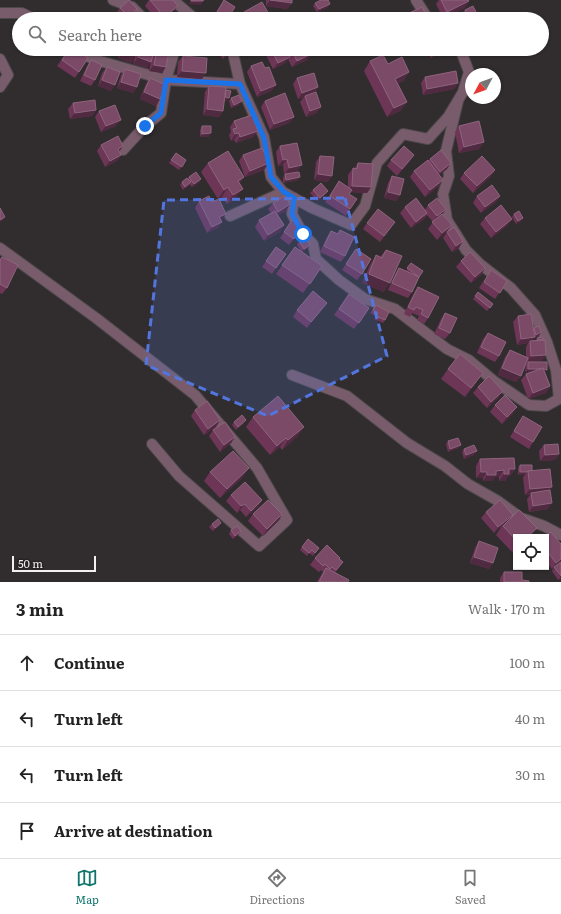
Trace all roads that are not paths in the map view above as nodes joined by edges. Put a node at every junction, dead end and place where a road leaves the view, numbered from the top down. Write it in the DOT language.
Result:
graph roads {
  1 [pos="113,0"];
  2 [pos="173,0"];
  3 [pos="416,0"];
  4 [pos="137,12"];
  5 [pos="187,12"];
  6 [pos="424,12"];
  7 [pos="0,13"];
  8 [pos="12,13"];
  9 [pos="86,56"];
  10 [pos="172,56"];
  11 [pos="234,56"];
  12 [pos="463,56"];
  13 [pos="0,58"];
  14 [pos="166,80"];
  15 [pos="240,84"];
  16 [pos="0,87"];
  17 [pos="458,101"];
  18 [pos="123,150"];
  19 [pos="284,192"];
  20 [pos="294,198"];
  21 [pos="230,216"];
  22 [pos="0,248"];
  23 [pos="292,375"];
  24 [pos="152,444"];
  25 [pos="561,535"];
  1 -- 4 [label="street"];
  2 -- 5 [label="street"];
  3 -- 6 [label="street"];
  7 -- 8 [label="street"];
  9 -- 14 [label="street"];
  10 -- 14 [label="street"];
  11 -- 15 [label="street"];
  12 -- 17 [label="street"];
  13 -- 16 [label="street"];
  14 -- 15 [label="street"];
  14 -- 18 [label="street"];
  15 -- 19 [label="street"];
  17 -- 20 [label="street"];
  17 -- 20 [label="street"];
  19 -- 20 [label="street"];
  19 -- 21 [label="street"];
  22 -- 24 [label="street"];
  23 -- 25 [label="street"];
}
